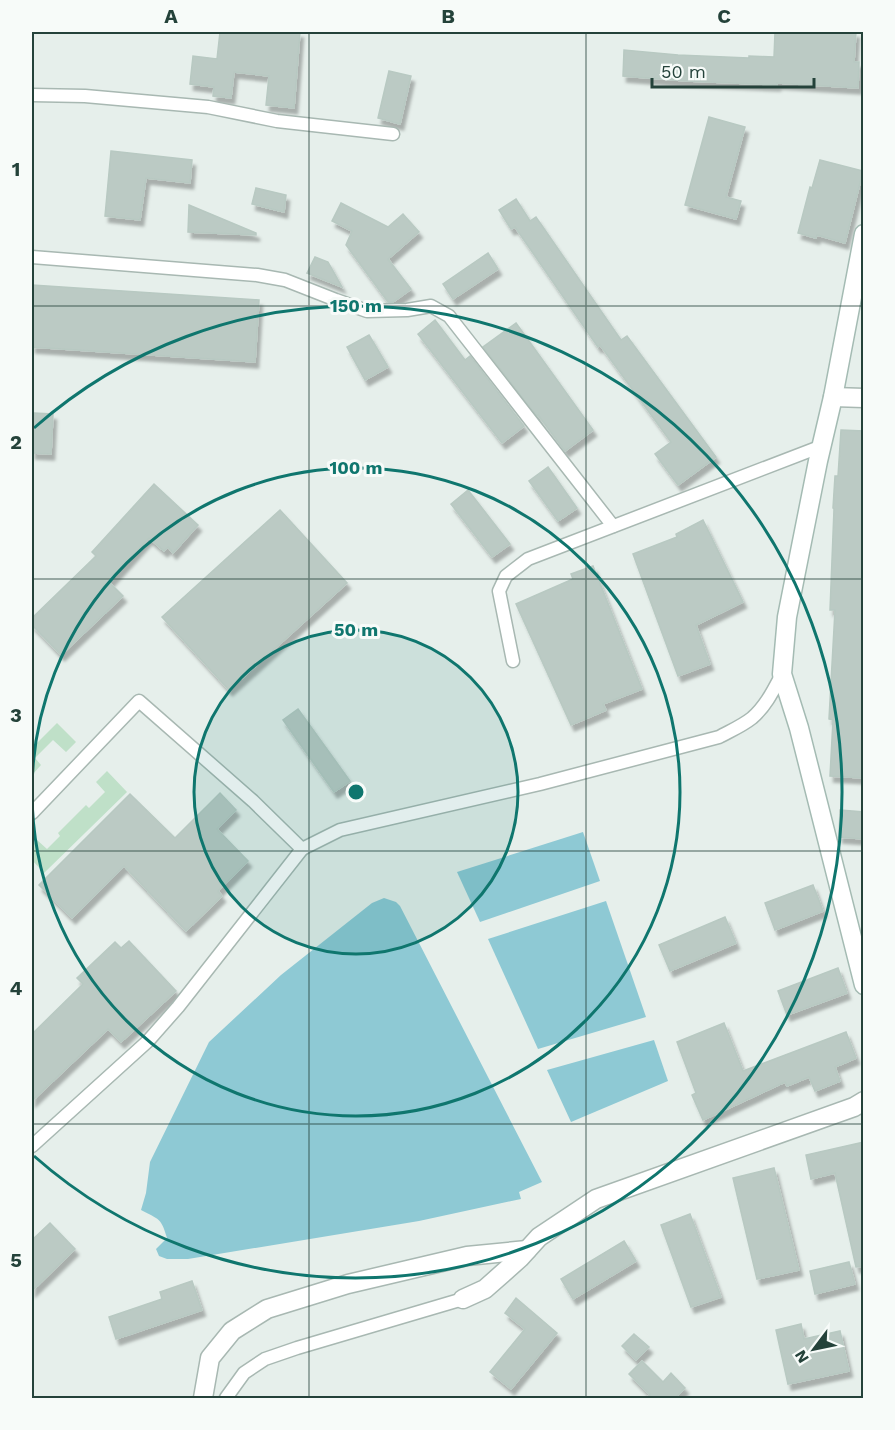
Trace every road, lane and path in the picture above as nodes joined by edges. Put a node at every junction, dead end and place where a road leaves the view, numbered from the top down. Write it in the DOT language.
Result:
graph roads {
  1 [pos="32,95"];
  2 [pos="393,134"];
  3 [pos="864,234"];
  4 [pos="32,257"];
  5 [pos="833,397"];
  6 [pos="864,398"];
  7 [pos="822,446"];
  8 [pos="613,526"];
  9 [pos="513,661"];
  10 [pos="782,674"];
  11 [pos="32,813"];
  12 [pos="302,849"];
  13 [pos="864,985"];
  14 [pos="864,1101"];
  15 [pos="32,1146"];
  16 [pos="527,1250"];
  17 [pos="463,1299"];
  18 [pos="203,1398"];
  19 [pos="226,1398"];
  1 -- 2 [label="lane"];
  3 -- 5 [label="street"];
  4 -- 8 [label="lane"];
  5 -- 6 [label="street"];
  5 -- 7 [label="street"];
  7 -- 8 [label="lane"];
  7 -- 10 [label="street"];
  8 -- 9 [label="lane"];
  10 -- 12 [label="lane"];
  10 -- 13 [label="street"];
  11 -- 12 [label="lane"];
  12 -- 15 [label="lane"];
  14 -- 16 [label="street"];
  16 -- 17 [label="street"];
  16 -- 18 [label="street"];
  17 -- 19 [label="lane"];
}
